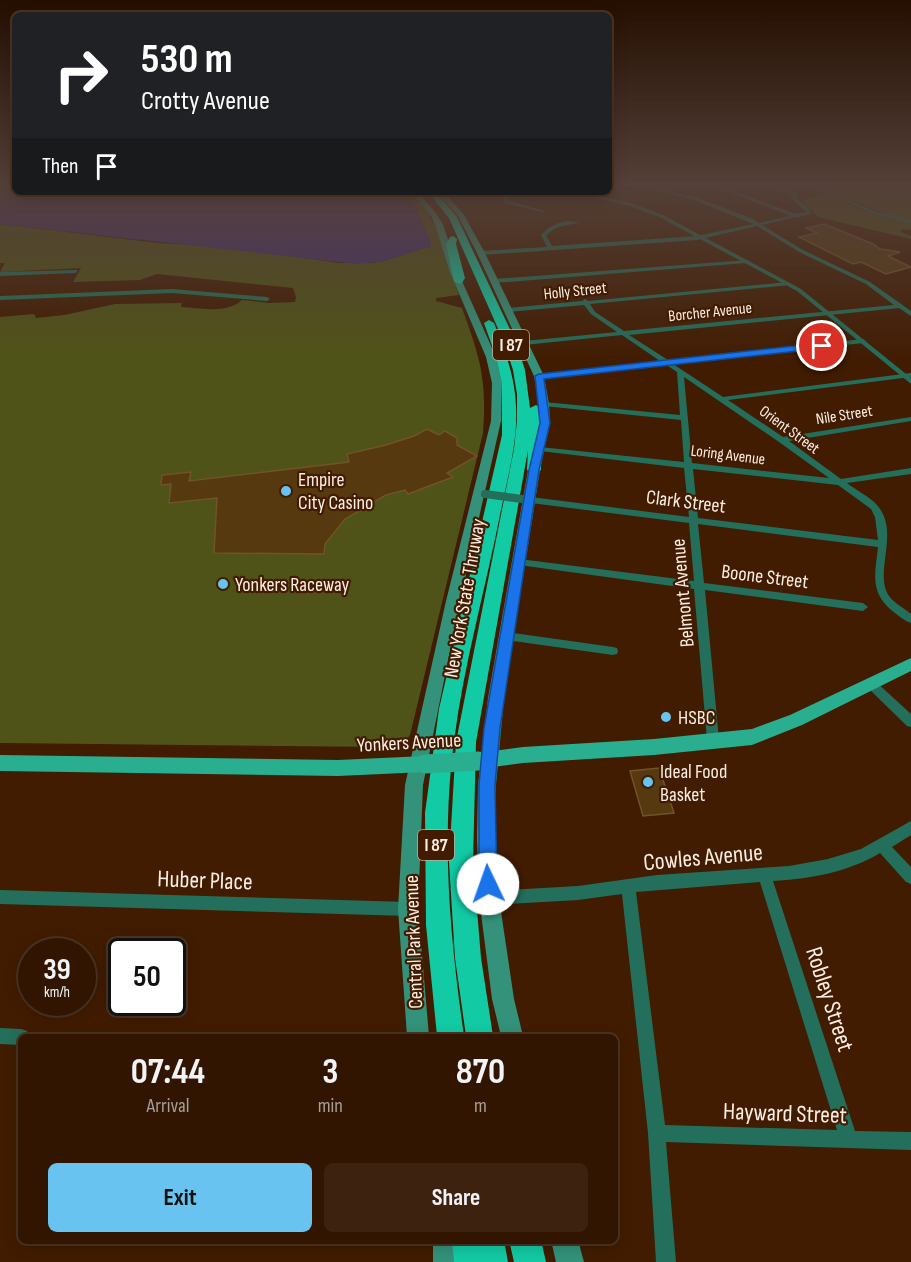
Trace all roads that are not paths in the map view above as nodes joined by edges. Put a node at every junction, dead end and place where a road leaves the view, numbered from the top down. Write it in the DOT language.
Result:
graph roads {
  1 [pos="445,245"];
  2 [pos="451,245"];
  3 [pos="455,245"];
  4 [pos="467,245"];
  5 [pos="477,245"];
  6 [pos="548,245"];
  7 [pos="593,245"];
  8 [pos="716,245"];
  9 [pos="791,245"];
  10 [pos="550,248"];
  11 [pos="481,253"];
  12 [pos="746,261"];
  13 [pos="75,271"];
  14 [pos="0,274"];
  15 [pos="459,281"];
  16 [pos="494,281"];
  17 [pos="788,284"];
  18 [pos="0,298"];
  19 [pos="267,299"];
  20 [pos="585,301"];
  21 [pos="899,306"];
  22 [pos="508,310"];
  23 [pos="828,312"];
  24 [pos="911,314"];
  25 [pos="623,334"];
  26 [pos="863,341"];
  27 [pos="517,343"];
  28 [pos="669,363"];
  29 [pos="680,371"];
  30 [pos="907,375"];
  31 [pos="539,376"];
  32 [pos="911,382"];
  33 [pos="722,399"];
  34 [pos="544,404"];
  35 [pos="685,418"];
  36 [pos="911,419"];
  37 [pos="782,440"];
  38 [pos="540,449"];
  39 [pos="690,464"];
  40 [pos="534,470"];
  41 [pos="911,471"];
  42 [pos="837,482"];
  43 [pos="482,494"];
  44 [pos="526,499"];
  45 [pos="695,520"];
  46 [pos="883,544"];
  47 [pos="519,562"];
  48 [pos="700,586"];
  49 [pos="864,607"];
  50 [pos="911,619"];
  51 [pos="507,636"];
  52 [pos="613,651"];
  53 [pos="911,664"];
  54 [pos="871,684"];
  55 [pos="911,722"];
  56 [pos="713,740"];
  57 [pos="484,760"];
  58 [pos="0,763"];
  59 [pos="421,764"];
  60 [pos="911,828"];
  61 [pos="881,845"];
  62 [pos="764,874"];
  63 [pos="911,877"];
  64 [pos="628,886"];
  65 [pos="0,897"];
  66 [pos="489,898"];
  67 [pos="408,909"];
  68 [pos="418,1034"];
  69 [pos="450,1034"];
  70 [pos="480,1034"];
  71 [pos="512,1034"];
  72 [pos="0,1036"];
  73 [pos="18,1037"];
  74 [pos="657,1133"];
  75 [pos="849,1139"];
  76 [pos="911,1141"];
  77 [pos="446,1244"];
  78 [pos="468,1244"];
  79 [pos="489,1244"];
  80 [pos="526,1244"];
  81 [pos="565,1244"];
  82 [pos="447,1262"];
  83 [pos="470,1262"];
  84 [pos="492,1262"];
  85 [pos="530,1262"];
  86 [pos="570,1262"];
  87 [pos="666,1262"];
  1 -- 15 [label="main road, Central Park Avenue"];
  2 -- 15 [label="highway"];
  3 -- 69 [label="highway, New York State Thruway / I 87"];
  4 -- 27 [label="highway, New York State Thruway / I 87"];
  5 -- 11 [label="main road"];
  6 -- 10 [label="street"];
  7 -- 10 [label="street"];
  8 -- 12 [label="street"];
  9 -- 21 [label="street"];
  10 -- 11 [label="street"];
  11 -- 16 [label="main road"];
  12 -- 16 [label="street"];
  12 -- 17 [label="street"];
  13 -- 14 [label="street"];
  15 -- 43 [label="main road, Central Park Avenue"];
  16 -- 22 [label="main road"];
  17 -- 20 [label="street, Holly Street"];
  17 -- 23 [label="street"];
  18 -- 19 [label="street"];
  20 -- 22 [label="street, Holly Street"];
  20 -- 25 [label="street, Orient Street"];
  21 -- 23 [label="street, Borcher Avenue"];
  21 -- 24 [label="street"];
  22 -- 27 [label="main road"];
  23 -- 25 [label="street, Borcher Avenue"];
  23 -- 26 [label="street"];
  25 -- 27 [label="street, Borcher Avenue"];
  25 -- 28 [label="street, Orient Street"];
  26 -- 28 [label="street"];
  26 -- 30 [label="street"];
  27 -- 31 [label="main road"];
  27 -- 40 [label="highway"];
  27 -- 70 [label="highway, New York State Thruway / I 87"];
  28 -- 29 [label="street, Orient Street"];
  28 -- 31 [label="street"];
  29 -- 33 [label="street, Orient Street"];
  29 -- 35 [label="street, Belmont Avenue"];
  30 -- 32 [label="street"];
  30 -- 33 [label="street"];
  31 -- 34 [label="main road"];
  33 -- 37 [label="street, Orient Street"];
  34 -- 35 [label="street"];
  34 -- 38 [label="main road"];
  35 -- 39 [label="street, Belmont Avenue"];
  36 -- 37 [label="street, Nile Street"];
  37 -- 42 [label="street, Orient Street"];
  38 -- 39 [label="street, Loring Avenue"];
  38 -- 40 [label="main road"];
  39 -- 42 [label="street, Loring Avenue"];
  39 -- 45 [label="street, Belmont Avenue"];
  40 -- 44 [label="main road"];
  41 -- 42 [label="street, Loring Avenue"];
  42 -- 46 [label="street, Orient Street"];
  43 -- 44 [label="street, Clark Street, bridge"];
  43 -- 59 [label="main road, Central Park Avenue"];
  44 -- 45 [label="street, Clark Street"];
  44 -- 47 [label="main road"];
  45 -- 46 [label="street, Clark Street"];
  45 -- 48 [label="street, Belmont Avenue"];
  46 -- 50 [label="street, Orient Street"];
  47 -- 48 [label="street, Boone Street"];
  47 -- 51 [label="main road"];
  48 -- 49 [label="street, Boone Street"];
  48 -- 56 [label="street, Belmont Avenue"];
  51 -- 52 [label="street"];
  51 -- 57 [label="main road"];
  53 -- 54 [label="main road, Yonkers Avenue"];
  54 -- 55 [label="street"];
  54 -- 56 [label="main road, Yonkers Avenue"];
  56 -- 57 [label="main road, Yonkers Avenue"];
  57 -- 59 [label="main road, Yonkers Avenue, bridge"];
  57 -- 66 [label="main road"];
  58 -- 59 [label="main road, Yonkers Avenue"];
  59 -- 67 [label="main road, Central Park Avenue"];
  60 -- 61 [label="street, Cowles Avenue"];
  61 -- 62 [label="street, Cowles Avenue"];
  61 -- 63 [label="street"];
  62 -- 64 [label="street, Cowles Avenue"];
  62 -- 75 [label="street, Robley Street"];
  64 -- 66 [label="street, Cowles Avenue"];
  64 -- 74 [label="street"];
  65 -- 67 [label="street, Huber Place"];
  66 -- 71 [label="main road"];
  67 -- 68 [label="main road, Central Park Avenue"];
  72 -- 73 [label="street"];
  74 -- 75 [label="street, Hayward Street"];
  74 -- 87 [label="street"];
  75 -- 76 [label="street, Hayward Street"];
  77 -- 82 [label="main road"];
  78 -- 83 [label="highway"];
  79 -- 84 [label="highway"];
  80 -- 85 [label="highway"];
  81 -- 86 [label="main road"];
}
